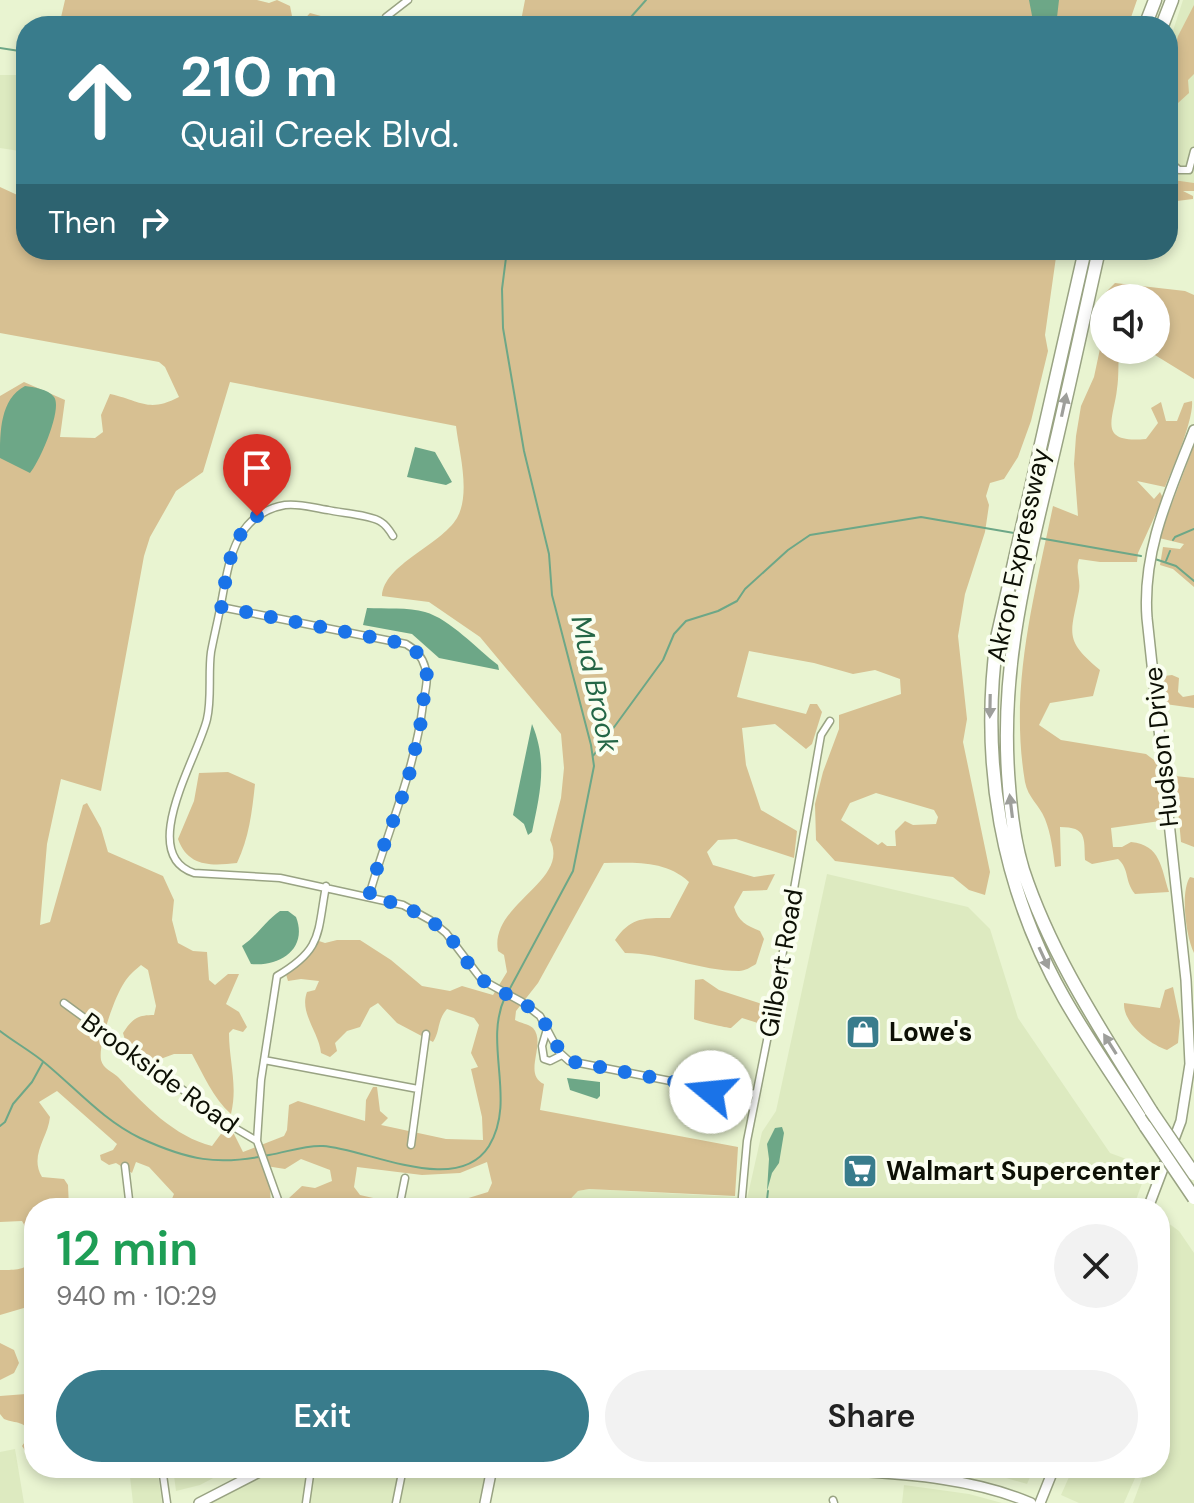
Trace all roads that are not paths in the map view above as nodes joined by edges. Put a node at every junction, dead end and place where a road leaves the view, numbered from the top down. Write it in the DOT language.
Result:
graph roads {
  1 [pos="408,0"];
  2 [pos="387,16"];
  3 [pos="1194,151"];
  4 [pos="1178,169"];
  5 [pos="1083,260"];
  6 [pos="1097,260"];
  7 [pos="1194,430"];
  8 [pos="393,536"];
  9 [pos="221,607"];
  10 [pos="830,721"];
  11 [pos="326,886"];
  12 [pos="369,896"];
  13 [pos="64,1003"];
  14 [pos="1191,1014"];
  15 [pos="547,1029"];
  16 [pos="426,1034"];
  17 [pos="562,1055"];
  18 [pos="264,1060"];
  19 [pos="1192,1064"];
  20 [pos="418,1089"];
  21 [pos="711,1089"];
  22 [pos="756,1094"];
  23 [pos="753,1107"];
  24 [pos="258,1144"];
  25 [pos="411,1145"];
  26 [pos="125,1166"];
  27 [pos="1194,1174"];
  28 [pos="405,1178"];
  29 [pos="129,1198"];
  30 [pos="277,1198"];
  31 [pos="401,1198"];
  32 [pos="742,1198"];
  33 [pos="1152,1198"];
  34 [pos="1194,1198"];
  35 [pos="163,1478"];
  36 [pos="248,1478"];
  37 [pos="310,1478"];
  38 [pos="401,1478"];
  39 [pos="490,1478"];
  40 [pos="927,1478"];
  41 [pos="1050,1478"];
  42 [pos="204,1502"];
  43 [pos="167,1503"];
  44 [pos="306,1503"];
  45 [pos="396,1503"];
  46 [pos="485,1503"];
  47 [pos="1031,1503"];
  48 [pos="1040,1503"];
  1 -- 2 [label="street"];
  3 -- 4 [label="street"];
  5 -- 34 [label="highway, Akron Expressway, one-way, bridge"];
  27 -- 6 [label="highway, Akron Expressway, one-way, bridge"];
  7 -- 14 [label="street, Hudson Drive"];
  8 -- 9 [label="street"];
  9 -- 11 [label="street"];
  9 -- 12 [label="street"];
  10 -- 22 [label="street, Gilbert Road"];
  11 -- 12 [label="street"];
  11 -- 18 [label="street"];
  12 -- 15 [label="street"];
  13 -- 24 [label="street, Brookside Road"];
  14 -- 19 [label="street, Hudson Drive"];
  15 -- 17 [label="street"];
  15 -- 17 [label="street"];
  16 -- 20 [label="street"];
  17 -- 21 [label="street"];
  18 -- 20 [label="street"];
  18 -- 24 [label="street"];
  19 -- 33 [label="street, Hudson Drive"];
  20 -- 25 [label="street"];
  21 -- 22 [label="street"];
  21 -- 23 [label="street"];
  22 -- 23 [label="street, Gilbert Road"];
  23 -- 32 [label="street, Gilbert Road"];
  24 -- 30 [label="street"];
  26 -- 29 [label="street"];
  28 -- 31 [label="street"];
  35 -- 43 [label="street"];
  36 -- 42 [label="street"];
  37 -- 44 [label="street"];
  38 -- 45 [label="street"];
  39 -- 46 [label="street"];
  40 -- 47 [label="street"];
  41 -- 48 [label="street"];
}
